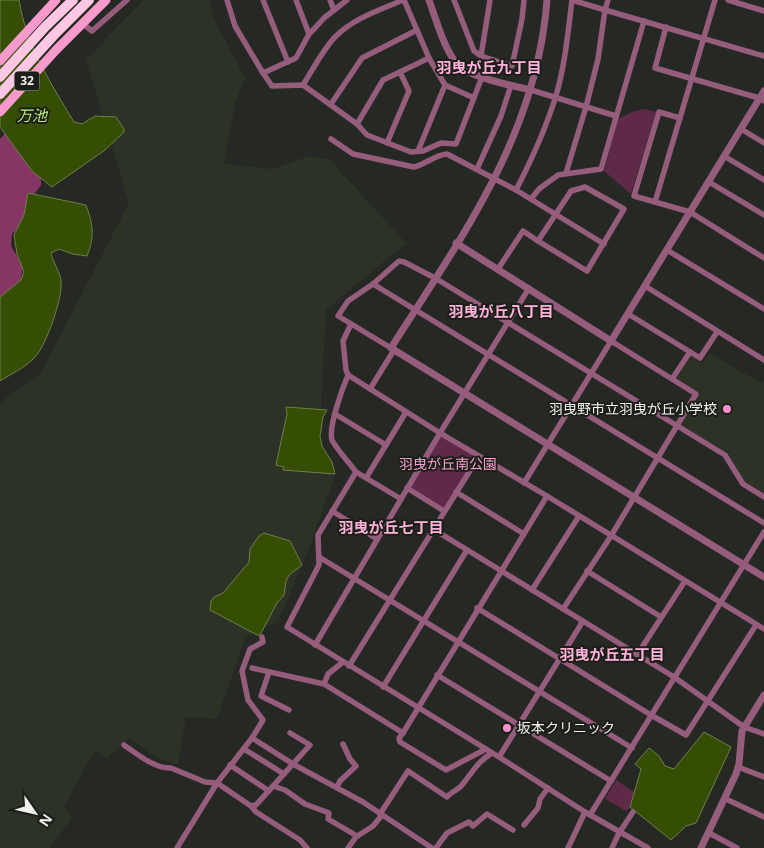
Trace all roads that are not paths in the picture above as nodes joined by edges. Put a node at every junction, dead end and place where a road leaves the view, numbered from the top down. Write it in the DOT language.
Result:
graph roads {
  1 [pos="56,0"];
  2 [pos="73,0"];
  3 [pos="89,0"];
  4 [pos="106,0"];
  5 [pos="126,0"];
  6 [pos="227,0"];
  7 [pos="263,0"];
  8 [pos="296,0"];
  9 [pos="330,0"];
  10 [pos="348,0"];
  11 [pos="404,0"];
  12 [pos="429,0"];
  13 [pos="454,0"];
  14 [pos="490,0"];
  15 [pos="524,0"];
  16 [pos="547,0"];
  17 [pos="572,0"];
  18 [pos="608,0"];
  19 [pos="716,0"];
  20 [pos="728,0"];
  21 [pos="334,10"];
  22 [pos="605,10"];
  23 [pos="764,11"];
  24 [pos="644,21"];
  25 [pos="82,23"];
  26 [pos="666,27"];
  27 [pos="417,30"];
  28 [pos="310,34"];
  29 [pos="704,38"];
  30 [pos="481,56"];
  31 [pos="764,56"];
  32 [pos="429,58"];
  33 [pos="0,61"];
  34 [pos="288,62"];
  35 [pos="400,72"];
  36 [pos="263,73"];
  37 [pos="0,77"];
  38 [pos="482,77"];
  39 [pos="691,79"];
  40 [pos="303,85"];
  41 [pos="512,85"];
  42 [pos="445,86"];
  43 [pos="531,90"];
  44 [pos="764,91"];
  45 [pos="0,94"];
  46 [pos="474,98"];
  47 [pos="556,98"];
  48 [pos="762,100"];
  49 [pos="331,104"];
  50 [pos="586,107"];
  51 [pos="0,112"];
  52 [pos="616,116"];
  53 [pos="680,118"];
  54 [pos="357,124"];
  55 [pos="741,129"];
  56 [pos="331,139"];
  57 [pos="387,143"];
  58 [pos="764,143"];
  59 [pos="418,151"];
  60 [pos="724,156"];
  61 [pos="477,169"];
  62 [pos="566,173"];
  63 [pos="495,178"];
  64 [pos="764,180"];
  65 [pos="708,182"];
  66 [pos="516,190"];
  67 [pos="531,199"];
  68 [pos="655,202"];
  69 [pos="690,212"];
  70 [pos="554,214"];
  71 [pos="764,215"];
  72 [pos="538,241"];
  73 [pos="456,243"];
  74 [pos="604,244"];
  75 [pos="667,250"];
  76 [pos="764,258"];
  77 [pos="498,269"];
  78 [pos="435,278"];
  79 [pos="373,284"];
  80 [pos="645,286"];
  81 [pos="529,288"];
  82 [pos="764,309"];
  83 [pos="415,310"];
  84 [pos="628,314"];
  85 [pos="508,323"];
  86 [pos="351,324"];
  87 [pos="717,332"];
  88 [pos="611,341"];
  89 [pos="392,349"];
  90 [pos="690,352"];
  91 [pos="488,355"];
  92 [pos="764,360"];
  93 [pos="591,373"];
  94 [pos="348,375"];
  95 [pos="672,379"];
  96 [pos="370,389"];
  97 [pos="464,393"];
  98 [pos="571,406"];
  99 [pos="406,412"];
  100 [pos="335,414"];
  101 [pos="676,425"];
  102 [pos="440,433"];
  103 [pos="547,444"];
  104 [pos="386,445"];
  105 [pos="478,456"];
  106 [pos="657,458"];
  107 [pos="356,472"];
  108 [pos="366,478"];
  109 [pos="524,483"];
  110 [pos="407,488"];
  111 [pos="456,492"];
  112 [pos="548,496"];
  113 [pos="634,496"];
  114 [pos="764,497"];
  115 [pos="400,499"];
  116 [pos="332,511"];
  117 [pos="444,511"];
  118 [pos="579,516"];
  119 [pos="764,524"];
  120 [pos="433,529"];
  121 [pos="764,532"];
  122 [pos="524,534"];
  123 [pos="610,536"];
  124 [pos="377,538"];
  125 [pos="467,550"];
  126 [pos="319,557"];
  127 [pos="744,565"];
  128 [pos="501,571"];
  129 [pos="587,571"];
  130 [pos="764,577"];
  131 [pos="353,578"];
  132 [pos="685,581"];
  133 [pos="532,590"];
  134 [pos="389,600"];
  135 [pos="721,603"];
  136 [pos="478,608"];
  137 [pos="563,609"];
  138 [pos="661,617"];
  139 [pos="424,621"];
  140 [pos="583,621"];
  141 [pos="756,624"];
  142 [pos="764,629"];
  143 [pos="262,637"];
  144 [pos="458,642"];
  145 [pos="315,645"];
  146 [pos="638,655"];
  147 [pos="560,659"];
  148 [pos="342,662"];
  149 [pos="349,666"];
  150 [pos="252,668"];
  151 [pos="268,672"];
  152 [pos="437,674"];
  153 [pos="674,677"];
  154 [pos="324,684"];
  155 [pos="383,687"];
  156 [pos="540,692"];
  157 [pos="764,695"];
  158 [pos="708,700"];
  159 [pos="418,708"];
  160 [pos="289,710"];
  161 [pos="651,716"];
  162 [pos="519,725"];
  163 [pos="744,727"];
  164 [pos="403,732"];
  165 [pos="290,733"];
  166 [pos="764,734"];
  167 [pos="252,738"];
  168 [pos="343,744"];
  169 [pos="124,745"];
  170 [pos="632,748"];
  171 [pos="244,749"];
  172 [pos="486,749"];
  173 [pos="492,753"];
  174 [pos="500,757"];
  175 [pos="293,764"];
  176 [pos="230,765"];
  177 [pos="738,767"];
  178 [pos="284,774"];
  179 [pos="764,777"];
  180 [pos="611,781"];
  181 [pos="217,783"];
  182 [pos="337,787"];
  183 [pos="548,788"];
  184 [pos="271,789"];
  185 [pos="726,799"];
  186 [pos="251,806"];
  187 [pos="633,812"];
  188 [pos="381,814"];
  189 [pos="588,814"];
  190 [pos="764,817"];
  191 [pos="524,825"];
  192 [pos="513,830"];
  193 [pos="620,833"];
  194 [pos="709,833"];
  195 [pos="357,836"];
  196 [pos="177,848"];
  197 [pos="305,848"];
  198 [pos="349,848"];
  199 [pos="432,848"];
  200 [pos="436,848"];
  201 [pos="568,848"];
  202 [pos="612,848"];
  203 [pos="648,848"];
  204 [pos="701,848"];
  205 [pos="737,848"];
  1 -- 33 [label="main road, 32"];
  2 -- 37 [label="highway"];
  3 -- 45 [label="highway"];
  4 -- 25 [label="main road, 32"];
  5 -- 25 [label="street"];
  6 -- 36 [label="street"];
  7 -- 34 [label="street"];
  8 -- 28 [label="street"];
  9 -- 21 [label="street"];
  10 -- 21 [label="street"];
  11 -- 27 [label="street"];
  11 -- 40 [label="street"];
  12 -- 38 [label="street"];
  13 -- 30 [label="street"];
  14 -- 30 [label="street"];
  15 -- 30 [label="street"];
  16 -- 43 [label="street"];
  17 -- 22 [label="street"];
  17 -- 47 [label="street"];
  18 -- 22 [label="street"];
  19 -- 29 [label="street"];
  20 -- 23 [label="street"];
  21 -- 28 [label="street"];
  22 -- 24 [label="street"];
  22 -- 50 [label="street"];
  24 -- 26 [label="street"];
  24 -- 52 [label="street"];
  25 -- 51 [label="main road, 32"];
  26 -- 29 [label="street"];
  26 -- 39 [label="street"];
  27 -- 32 [label="street"];
  27 -- 49 [label="street"];
  28 -- 34 [label="street"];
  29 -- 31 [label="street"];
  29 -- 39 [label="street"];
  32 -- 35 [label="street"];
  32 -- 42 [label="street"];
  34 -- 36 [label="street"];
  35 -- 54 [label="street"];
  35 -- 57 [label="street"];
  36 -- 40 [label="street"];
  38 -- 41 [label="street"];
  38 -- 46 [label="street"];
  39 -- 48 [label="street"];
  39 -- 53 [label="street"];
  40 -- 49 [label="street"];
  41 -- 43 [label="street"];
  41 -- 61 [label="street"];
  42 -- 46 [label="street"];
  42 -- 59 [label="street"];
  43 -- 47 [label="street"];
  43 -- 63 [label="street"];
  44 -- 48 [label="street"];
  46 -- 59 [label="street"];
  47 -- 50 [label="street"];
  47 -- 66 [label="street"];
  48 -- 55 [label="street"];
  49 -- 54 [label="street"];
  50 -- 52 [label="street"];
  50 -- 62 [label="street"];
  52 -- 62 [label="street"];
  53 -- 68 [label="street"];
  53 -- 68 [label="street"];
  54 -- 57 [label="street"];
  55 -- 58 [label="street"];
  55 -- 60 [label="street"];
  56 -- 61 [label="street"];
  57 -- 59 [label="street"];
  60 -- 64 [label="street"];
  60 -- 65 [label="street"];
  61 -- 63 [label="street"];
  62 -- 67 [label="street"];
  63 -- 66 [label="street"];
  63 -- 73 [label="street"];
  65 -- 69 [label="street"];
  65 -- 71 [label="street"];
  66 -- 67 [label="street"];
  67 -- 70 [label="street"];
  68 -- 69 [label="street"];
  69 -- 75 [label="street"];
  69 -- 76 [label="street"];
  70 -- 72 [label="street"];
  70 -- 74 [label="street"];
  70 -- 74 [label="street"];
  72 -- 74 [label="street"];
  72 -- 77 [label="street"];
  73 -- 77 [label="street"];
  73 -- 78 [label="street"];
  75 -- 80 [label="street"];
  75 -- 82 [label="street"];
  77 -- 81 [label="street"];
  78 -- 79 [label="street"];
  78 -- 83 [label="street"];
  78 -- 85 [label="street"];
  79 -- 83 [label="street"];
  79 -- 86 [label="street"];
  80 -- 84 [label="street"];
  80 -- 87 [label="street"];
  81 -- 85 [label="street"];
  81 -- 88 [label="street"];
  83 -- 89 [label="street"];
  83 -- 91 [label="street"];
  84 -- 88 [label="street"];
  84 -- 90 [label="street"];
  85 -- 91 [label="street"];
  85 -- 93 [label="street"];
  86 -- 89 [label="street"];
  86 -- 94 [label="street"];
  87 -- 90 [label="street"];
  87 -- 92 [label="street"];
  88 -- 93 [label="street"];
  88 -- 95 [label="street"];
  89 -- 96 [label="street"];
  89 -- 97 [label="street"];
  90 -- 95 [label="street"];
  91 -- 97 [label="street"];
  91 -- 98 [label="street"];
  93 -- 98 [label="street"];
  93 -- 101 [label="street"];
  94 -- 96 [label="street"];
  94 -- 100 [label="street"];
  95 -- 101 [label="street"];
  96 -- 99 [label="street"];
  97 -- 102 [label="street"];
  97 -- 103 [label="street"];
  98 -- 103 [label="street"];
  98 -- 106 [label="street"];
  99 -- 102 [label="street"];
  99 -- 104 [label="street"];
  100 -- 104 [label="street"];
  100 -- 107 [label="street"];
  101 -- 106 [label="street"];
  101 -- 114 [label="street"];
  102 -- 105 [label="street"];
  102 -- 110 [label="street"];
  103 -- 109 [label="street"];
  103 -- 113 [label="street"];
  104 -- 108 [label="street"];
  105 -- 109 [label="street"];
  105 -- 111 [label="street"];
  106 -- 113 [label="street"];
  106 -- 119 [label="street"];
  107 -- 108 [label="street"];
  107 -- 116 [label="street"];
  108 -- 115 [label="street"];
  109 -- 112 [label="street"];
  110 -- 115 [label="street"];
  110 -- 117 [label="street"];
  111 -- 117 [label="street"];
  111 -- 122 [label="street"];
  112 -- 118 [label="street"];
  112 -- 122 [label="street"];
  113 -- 123 [label="street"];
  113 -- 127 [label="street"];
  115 -- 124 [label="street"];
  116 -- 124 [label="street"];
  116 -- 126 [label="street"];
  117 -- 120 [label="street"];
  118 -- 123 [label="street"];
  118 -- 133 [label="street"];
  120 -- 125 [label="street"];
  120 -- 134 [label="street"];
  121 -- 127 [label="street"];
  122 -- 128 [label="street"];
  123 -- 129 [label="street"];
  123 -- 132 [label="street"];
  124 -- 131 [label="street"];
  125 -- 128 [label="street"];
  125 -- 139 [label="street"];
  126 -- 131 [label="street"];
  126 -- 145 [label="street"];
  127 -- 130 [label="street"];
  127 -- 135 [label="street"];
  128 -- 133 [label="street"];
  128 -- 136 [label="street"];
  129 -- 137 [label="street"];
  129 -- 138 [label="street"];
  131 -- 134 [label="street"];
  131 -- 145 [label="street"];
  132 -- 135 [label="street"];
  132 -- 138 [label="street"];
  133 -- 137 [label="street"];
  134 -- 139 [label="street"];
  134 -- 149 [label="street"];
  135 -- 141 [label="street"];
  135 -- 153 [label="street"];
  136 -- 144 [label="street"];
  136 -- 147 [label="street"];
  137 -- 140 [label="street"];
  138 -- 146 [label="street"];
  139 -- 144 [label="street"];
  139 -- 155 [label="street"];
  140 -- 146 [label="street"];
  140 -- 147 [label="street"];
  141 -- 142 [label="street"];
  141 -- 158 [label="street"];
  143 -- 167 [label="street"];
  144 -- 152 [label="street"];
  144 -- 156 [label="street"];
  145 -- 148 [label="street"];
  146 -- 153 [label="street"];
  147 -- 156 [label="street"];
  147 -- 161 [label="street"];
  148 -- 149 [label="street"];
  148 -- 154 [label="street"];
  149 -- 155 [label="street"];
  150 -- 151 [label="street"];
  151 -- 154 [label="street"];
  151 -- 160 [label="street"];
  152 -- 159 [label="street"];
  152 -- 162 [label="street"];
  153 -- 158 [label="street"];
  153 -- 161 [label="street"];
  154 -- 164 [label="street"];
  155 -- 159 [label="street"];
  156 -- 162 [label="street"];
  156 -- 170 [label="street"];
  157 -- 163 [label="street"];
  158 -- 161 [label="street"];
  158 -- 163 [label="street"];
  159 -- 164 [label="street"];
  159 -- 172 [label="street"];
  161 -- 170 [label="street"];
  162 -- 174 [label="street"];
  162 -- 180 [label="street"];
  163 -- 166 [label="street"];
  163 -- 177 [label="street"];
  164 -- 172 [label="street"];
  165 -- 175 [label="street"];
  167 -- 171 [label="street"];
  167 -- 175 [label="street"];
  168 -- 182 [label="street"];
  169 -- 181 [label="street"];
  170 -- 180 [label="street"];
  171 -- 176 [label="street"];
  171 -- 178 [label="street"];
  172 -- 173 [label="street"];
  173 -- 174 [label="street"];
  173 -- 188 [label="street"];
  174 -- 183 [label="street"];
  175 -- 178 [label="street"];
  175 -- 182 [label="street"];
  176 -- 181 [label="street"];
  176 -- 184 [label="street"];
  177 -- 179 [label="street"];
  177 -- 185 [label="street"];
  178 -- 184 [label="street"];
  180 -- 189 [label="street"];
  181 -- 186 [label="street"];
  181 -- 196 [label="street"];
  182 -- 188 [label="street"];
  183 -- 189 [label="street"];
  183 -- 191 [label="street"];
  184 -- 186 [label="street"];
  184 -- 195 [label="street"];
  185 -- 190 [label="street"];
  185 -- 194 [label="street"];
  186 -- 197 [label="street"];
  187 -- 193 [label="street"];
  188 -- 195 [label="street"];
  188 -- 199 [label="street"];
  189 -- 193 [label="street"];
  189 -- 201 [label="street"];
  192 -- 200 [label="street"];
  193 -- 202 [label="street"];
  193 -- 203 [label="street"];
  194 -- 204 [label="street"];
  194 -- 205 [label="street"];
  195 -- 198 [label="street"];
}
